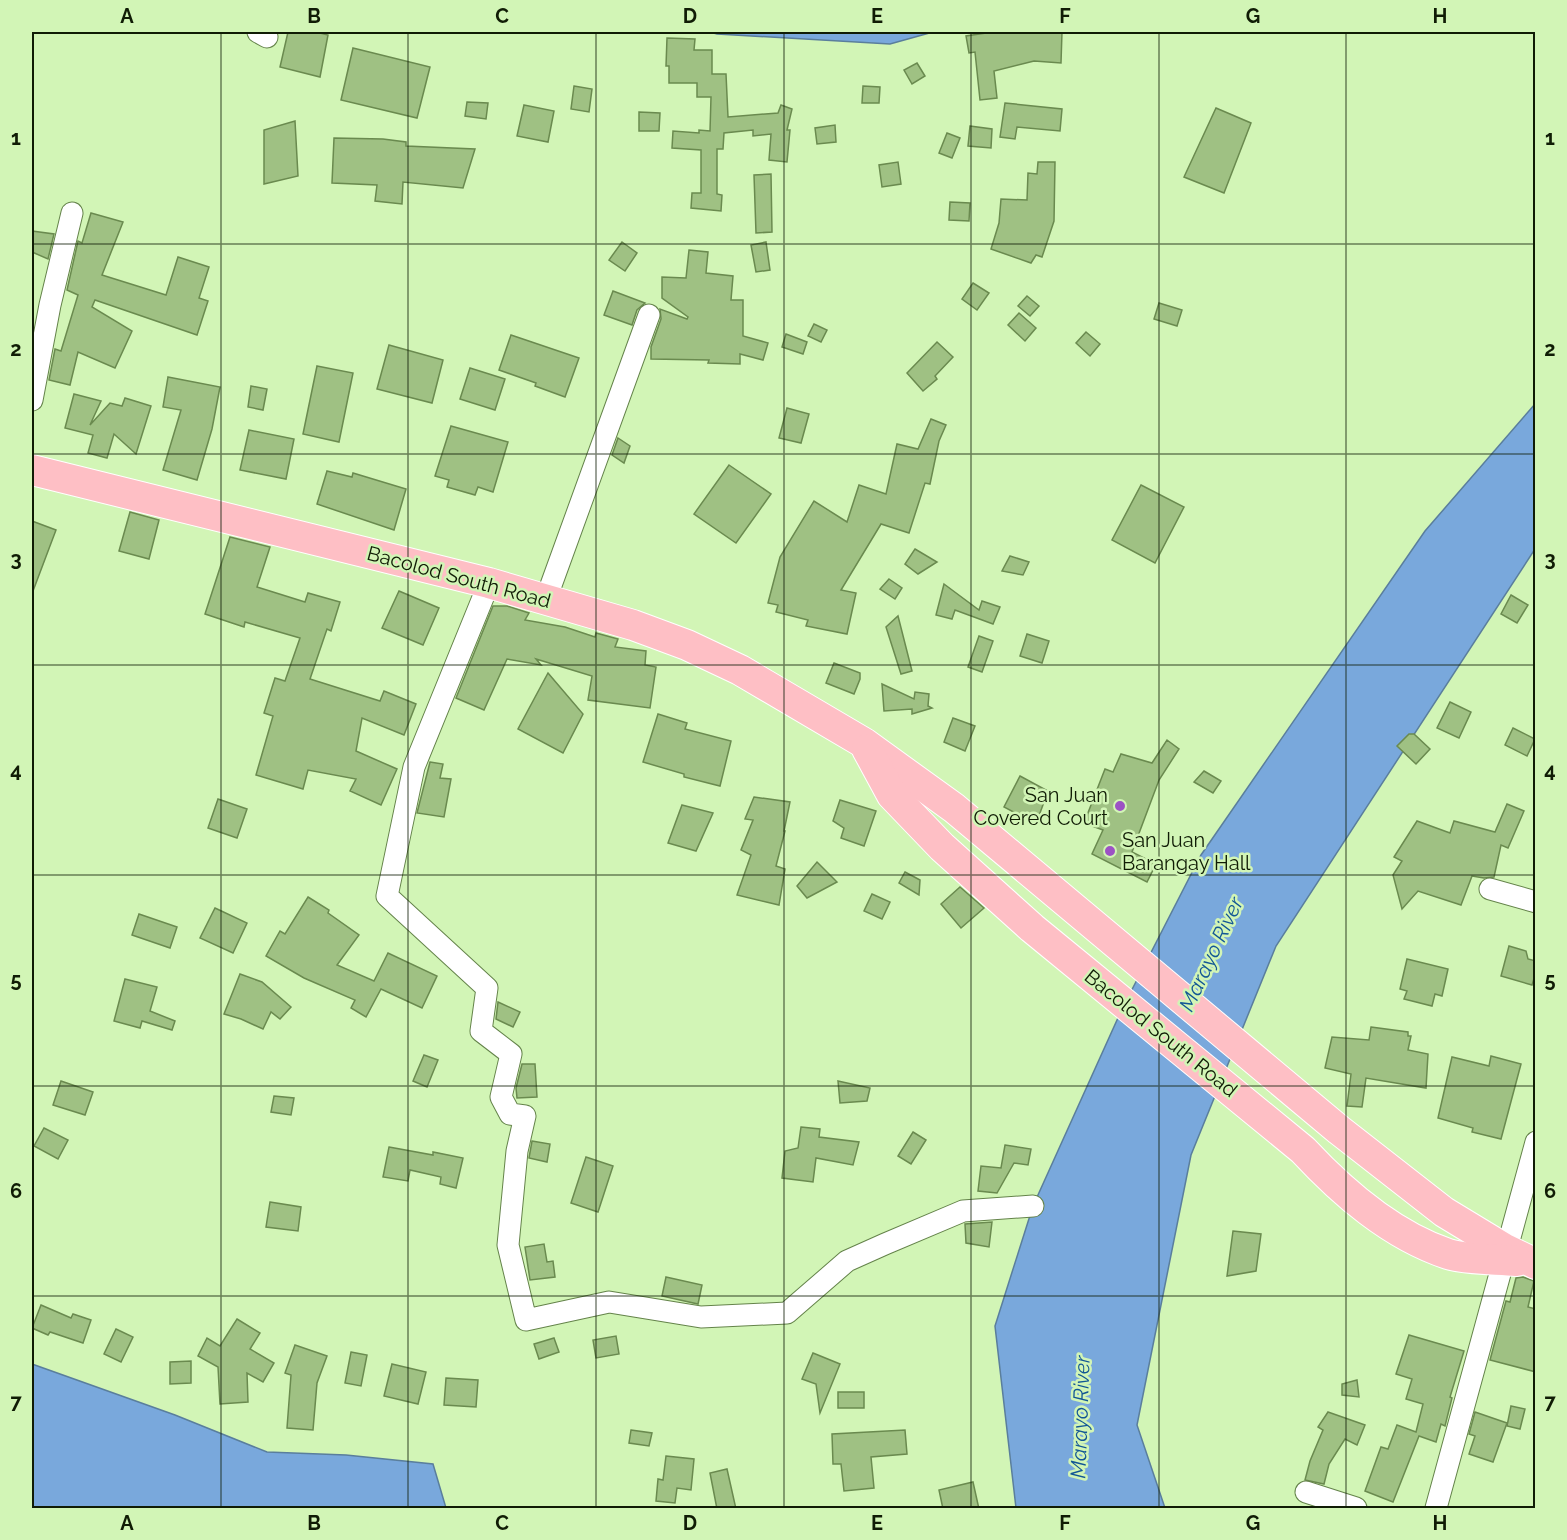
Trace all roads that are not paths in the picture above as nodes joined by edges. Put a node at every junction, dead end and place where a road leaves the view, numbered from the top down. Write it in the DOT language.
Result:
graph roads {
  1 [pos="72,213"];
  2 [pos="649,315"];
  3 [pos="32,400"];
  4 [pos="32,470"];
  5 [pos="489,583"];
  6 [pos="546,599"];
  7 [pos="864,743"];
  8 [pos="1490,889"];
  9 [pos="1536,902"];
  10 [pos="1536,1142"];
  11 [pos="1034,1206"];
  12 [pos="1504,1254"];
  13 [pos="1534,1263"];
  14 [pos="1306,1492"];
  15 [pos="1356,1509"];
  16 [pos="1436,1509"];
  1 -- 3 [label="street"];
  2 -- 6 [label="street"];
  4 -- 5 [label="highway, Bacolod South Road"];
  5 -- 6 [label="highway, Bacolod South Road"];
  5 -- 11 [label="street"];
  6 -- 7 [label="highway, Bacolod South Road"];
  7 -- 12 [label="highway, Bacolod South Road"];
  7 -- 12 [label="highway, Bacolod South Road"];
  8 -- 9 [label="street"];
  10 -- 12 [label="street"];
  12 -- 13 [label="highway"];
  12 -- 16 [label="street"];
  14 -- 15 [label="street"];
}
